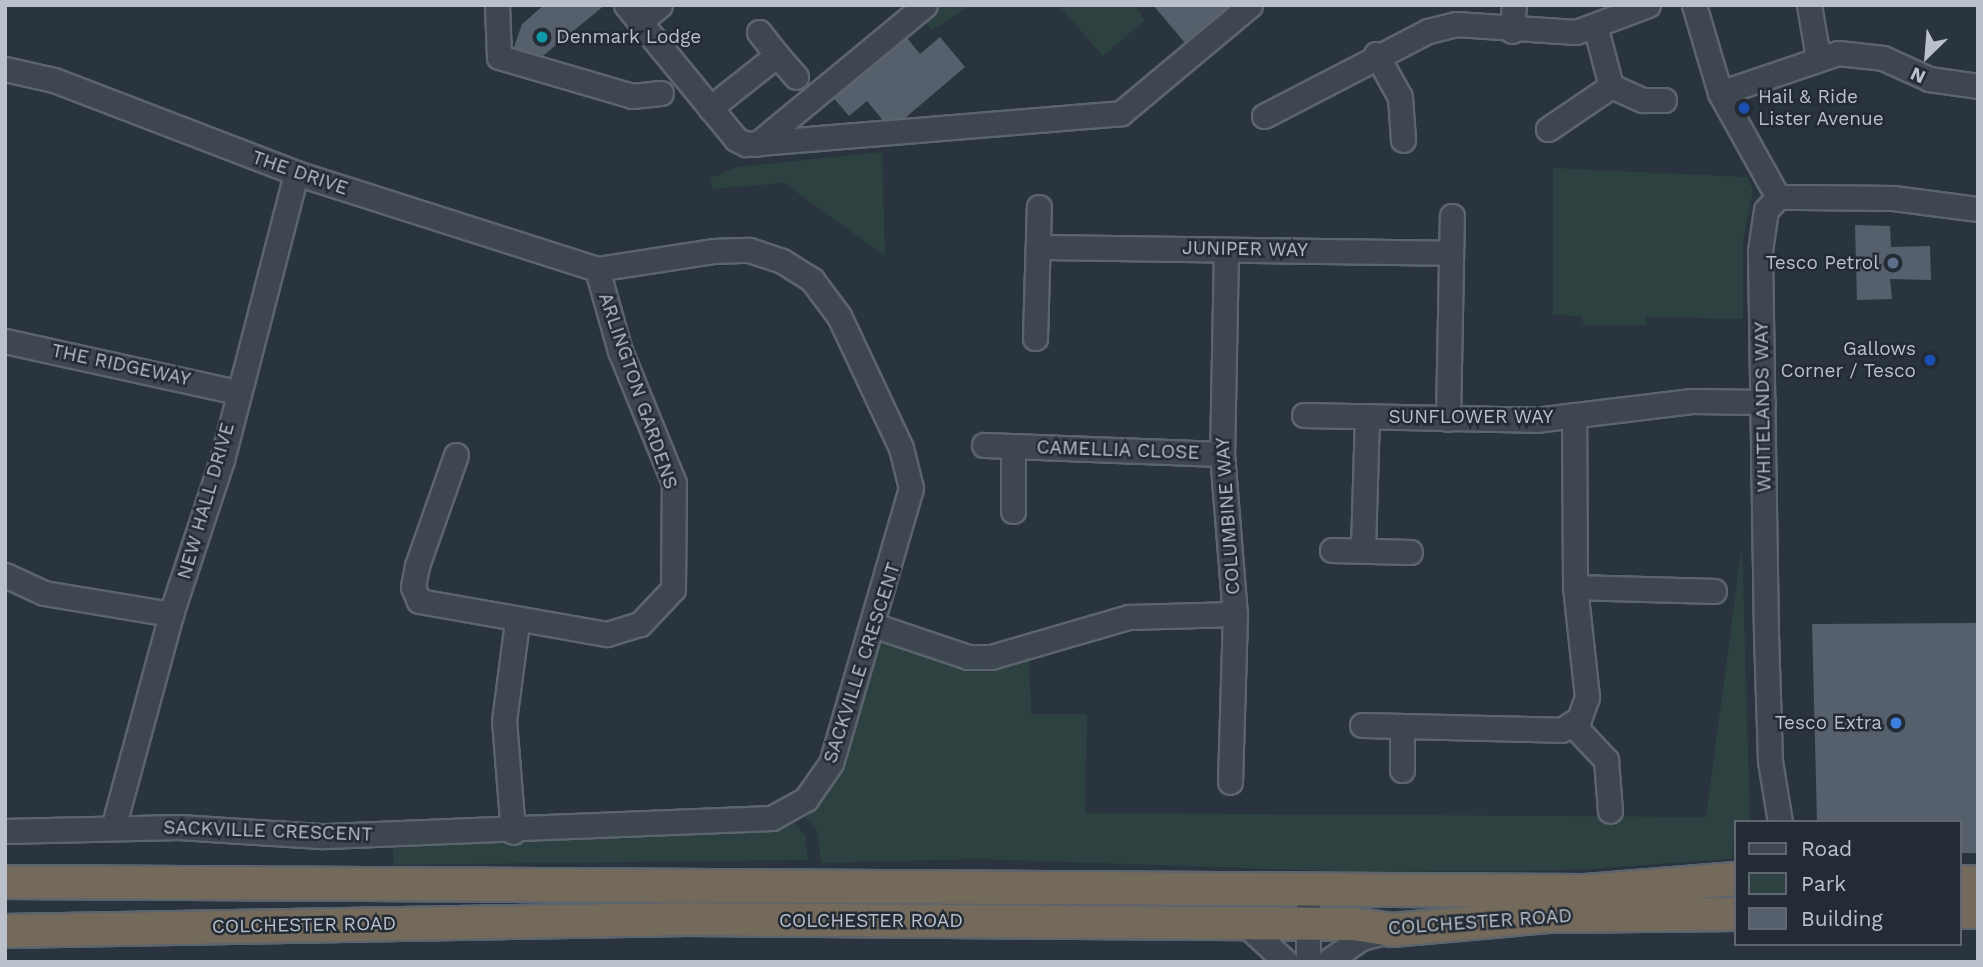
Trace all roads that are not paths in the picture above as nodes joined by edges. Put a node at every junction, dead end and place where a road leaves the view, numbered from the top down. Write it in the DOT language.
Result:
graph roads {
  1 [pos="497,5"];
  2 [pos="660,5"];
  3 [pos="925,5"];
  4 [pos="1250,5"];
  5 [pos="1514,5"];
  6 [pos="1648,5"];
  7 [pos="1694,5"];
  8 [pos="1809,5"];
  9 [pos="633,13"];
  10 [pos="1596,29"];
  11 [pos="1512,30"];
  12 [pos="760,33"];
  13 [pos="1376,54"];
  14 [pos="777,55"];
  15 [pos="1818,57"];
  16 [pos="5,69"];
  17 [pos="796,77"];
  18 [pos="1611,86"];
  19 [pos="1978,86"];
  20 [pos="661,93"];
  21 [pos="1720,93"];
  22 [pos="1664,100"];
  23 [pos="710,108"];
  24 [pos="1264,116"];
  25 [pos="1548,129"];
  26 [pos="1403,140"];
  27 [pos="746,141"];
  28 [pos="296,173"];
  29 [pos="1778,197"];
  30 [pos="1039,207"];
  31 [pos="1978,209"];
  32 [pos="1452,216"];
  33 [pos="1038,247"];
  34 [pos="1226,250"];
  35 [pos="1451,253"];
  36 [pos="597,269"];
  37 [pos="1035,338"];
  38 [pos="5,341"];
  39 [pos="236,391"];
  40 [pos="1763,402"];
  41 [pos="1304,415"];
  42 [pos="1574,415"];
  43 [pos="1367,416"];
  44 [pos="1448,419"];
  45 [pos="984,445"];
  46 [pos="1013,447"];
  47 [pos="1222,454"];
  48 [pos="456,455"];
  49 [pos="1013,511"];
  50 [pos="1332,550"];
  51 [pos="1363,550"];
  52 [pos="1410,552"];
  53 [pos="5,575"];
  54 [pos="1575,587"];
  55 [pos="1714,590"];
  56 [pos="171,614"];
  57 [pos="1234,614"];
  58 [pos="517,622"];
  59 [pos="873,625"];
  60 [pos="1362,725"];
  61 [pos="1574,726"];
  62 [pos="1402,727"];
  63 [pos="1402,770"];
  64 [pos="1230,782"];
  65 [pos="1610,811"];
  66 [pos="1775,820"];
  67 [pos="113,828"];
  68 [pos="5,831"];
  69 [pos="513,832"];
  70 [pos="1734,879"];
  71 [pos="5,883"];
  72 [pos="1308,888"];
  73 [pos="1734,914"];
  74 [pos="1245,924"];
  75 [pos="1307,925"];
  76 [pos="1392,930"];
  77 [pos="5,931"];
  78 [pos="1286,962"];
  79 [pos="1308,962"];
  80 [pos="1327,962"];
  1 -- 20 [label="street"];
  2 -- 9 [label="street"];
  3 -- 27 [label="street"];
  4 -- 27 [label="street"];
  5 -- 11 [label="street"];
  6 -- 10 [label="street"];
  7 -- 21 [label="street"];
  8 -- 15 [label="street"];
  9 -- 23 [label="street"];
  10 -- 11 [label="street"];
  10 -- 18 [label="street"];
  11 -- 13 [label="street"];
  12 -- 14 [label="street"];
  13 -- 24 [label="street"];
  13 -- 26 [label="street"];
  14 -- 17 [label="street"];
  14 -- 23 [label="street"];
  15 -- 19 [label="street"];
  15 -- 21 [label="street"];
  16 -- 28 [label="street, THE DRIVE"];
  18 -- 22 [label="street"];
  18 -- 25 [label="street"];
  21 -- 29 [label="street"];
  23 -- 27 [label="street"];
  28 -- 36 [label="street, THE DRIVE"];
  28 -- 39 [label="street, NEW HALL DRIVE"];
  29 -- 31 [label="street"];
  29 -- 40 [label="street, WHITELANDS WAY"];
  30 -- 33 [label="street"];
  32 -- 35 [label="street"];
  33 -- 34 [label="street, JUNIPER WAY"];
  33 -- 37 [label="street"];
  34 -- 35 [label="street, JUNIPER WAY"];
  34 -- 47 [label="street, COLUMBINE WAY"];
  35 -- 44 [label="street"];
  36 -- 58 [label="street, ARLINGTON GARDENS"];
  36 -- 59 [label="street, SACKVILLE CRESCENT"];
  38 -- 39 [label="street, THE RIDGEWAY"];
  39 -- 56 [label="street, NEW HALL DRIVE"];
  40 -- 42 [label="street, SUNFLOWER WAY"];
  40 -- 66 [label="street, WHITELANDS WAY"];
  41 -- 43 [label="street, SUNFLOWER WAY"];
  42 -- 44 [label="street, SUNFLOWER WAY"];
  42 -- 54 [label="street"];
  43 -- 44 [label="street, SUNFLOWER WAY"];
  43 -- 51 [label="street"];
  45 -- 46 [label="street, CAMELLIA CLOSE"];
  46 -- 47 [label="street, CAMELLIA CLOSE"];
  46 -- 49 [label="street, CAMELLIA CLOSE"];
  47 -- 57 [label="street, COLUMBINE WAY"];
  48 -- 58 [label="street, ARLINGTON GARDENS"];
  50 -- 51 [label="street"];
  51 -- 52 [label="street"];
  53 -- 56 [label="street"];
  54 -- 55 [label="street"];
  54 -- 61 [label="street"];
  56 -- 67 [label="street, NEW HALL DRIVE"];
  57 -- 59 [label="street"];
  57 -- 64 [label="street, COLUMBINE WAY"];
  58 -- 69 [label="street"];
  59 -- 69 [label="street, SACKVILLE CRESCENT"];
  60 -- 62 [label="street"];
  61 -- 62 [label="street"];
  61 -- 65 [label="street"];
  62 -- 63 [label="street"];
  67 -- 68 [label="street, SACKVILLE CRESCENT"];
  67 -- 69 [label="street, SACKVILLE CRESCENT"];
  70 -- 72 [label="highway, COLCHESTER ROAD"];
  71 -- 72 [label="highway, COLCHESTER ROAD"];
  72 -- 75 [label="street"];
  73 -- 76 [label="highway, COLCHESTER ROAD"];
  74 -- 75 [label="highway, COLCHESTER ROAD"];
  74 -- 77 [label="highway, COLCHESTER ROAD"];
  74 -- 78 [label="street"];
  75 -- 76 [label="highway, COLCHESTER ROAD"];
  75 -- 79 [label="street"];
  76 -- 80 [label="street"];
}
